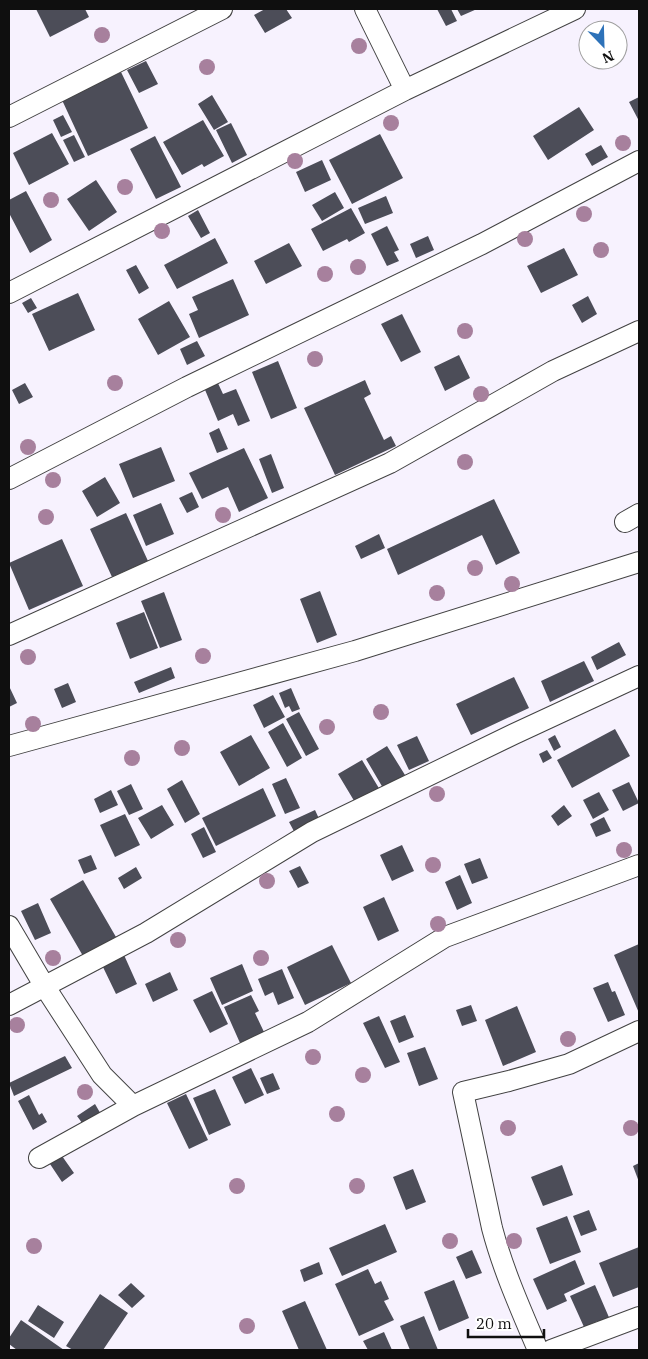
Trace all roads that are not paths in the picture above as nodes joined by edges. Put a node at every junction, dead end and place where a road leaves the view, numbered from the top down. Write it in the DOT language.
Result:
graph roads {
  1 [pos="222,9"];
  2 [pos="365,9"];
  3 [pos="575,9"];
  4 [pos="405,90"];
  5 [pos="9,117"];
  6 [pos="639,161"];
  7 [pos="9,293"];
  8 [pos="639,331"];
  9 [pos="9,479"];
  10 [pos="639,562"];
  11 [pos="9,635"];
  12 [pos="639,676"];
  13 [pos="9,746"];
  14 [pos="639,865"];
  15 [pos="9,926"];
  16 [pos="45,987"];
  17 [pos="9,1005"];
  18 [pos="639,1031"];
  19 [pos="133,1106"];
  20 [pos="39,1158"];
  21 [pos="639,1317"];
  22 [pos="538,1350"];
  23 [pos="551,1350"];
  1 -- 5 [label="street"];
  2 -- 4 [label="street"];
  3 -- 4 [label="street"];
  4 -- 7 [label="street"];
  6 -- 9 [label="street"];
  8 -- 11 [label="street"];
  10 -- 13 [label="street"];
  12 -- 16 [label="street"];
  14 -- 19 [label="street"];
  15 -- 16 [label="street"];
  16 -- 17 [label="street"];
  16 -- 19 [label="street"];
  18 -- 22 [label="street"];
  19 -- 20 [label="street"];
  21 -- 23 [label="street"];
}
